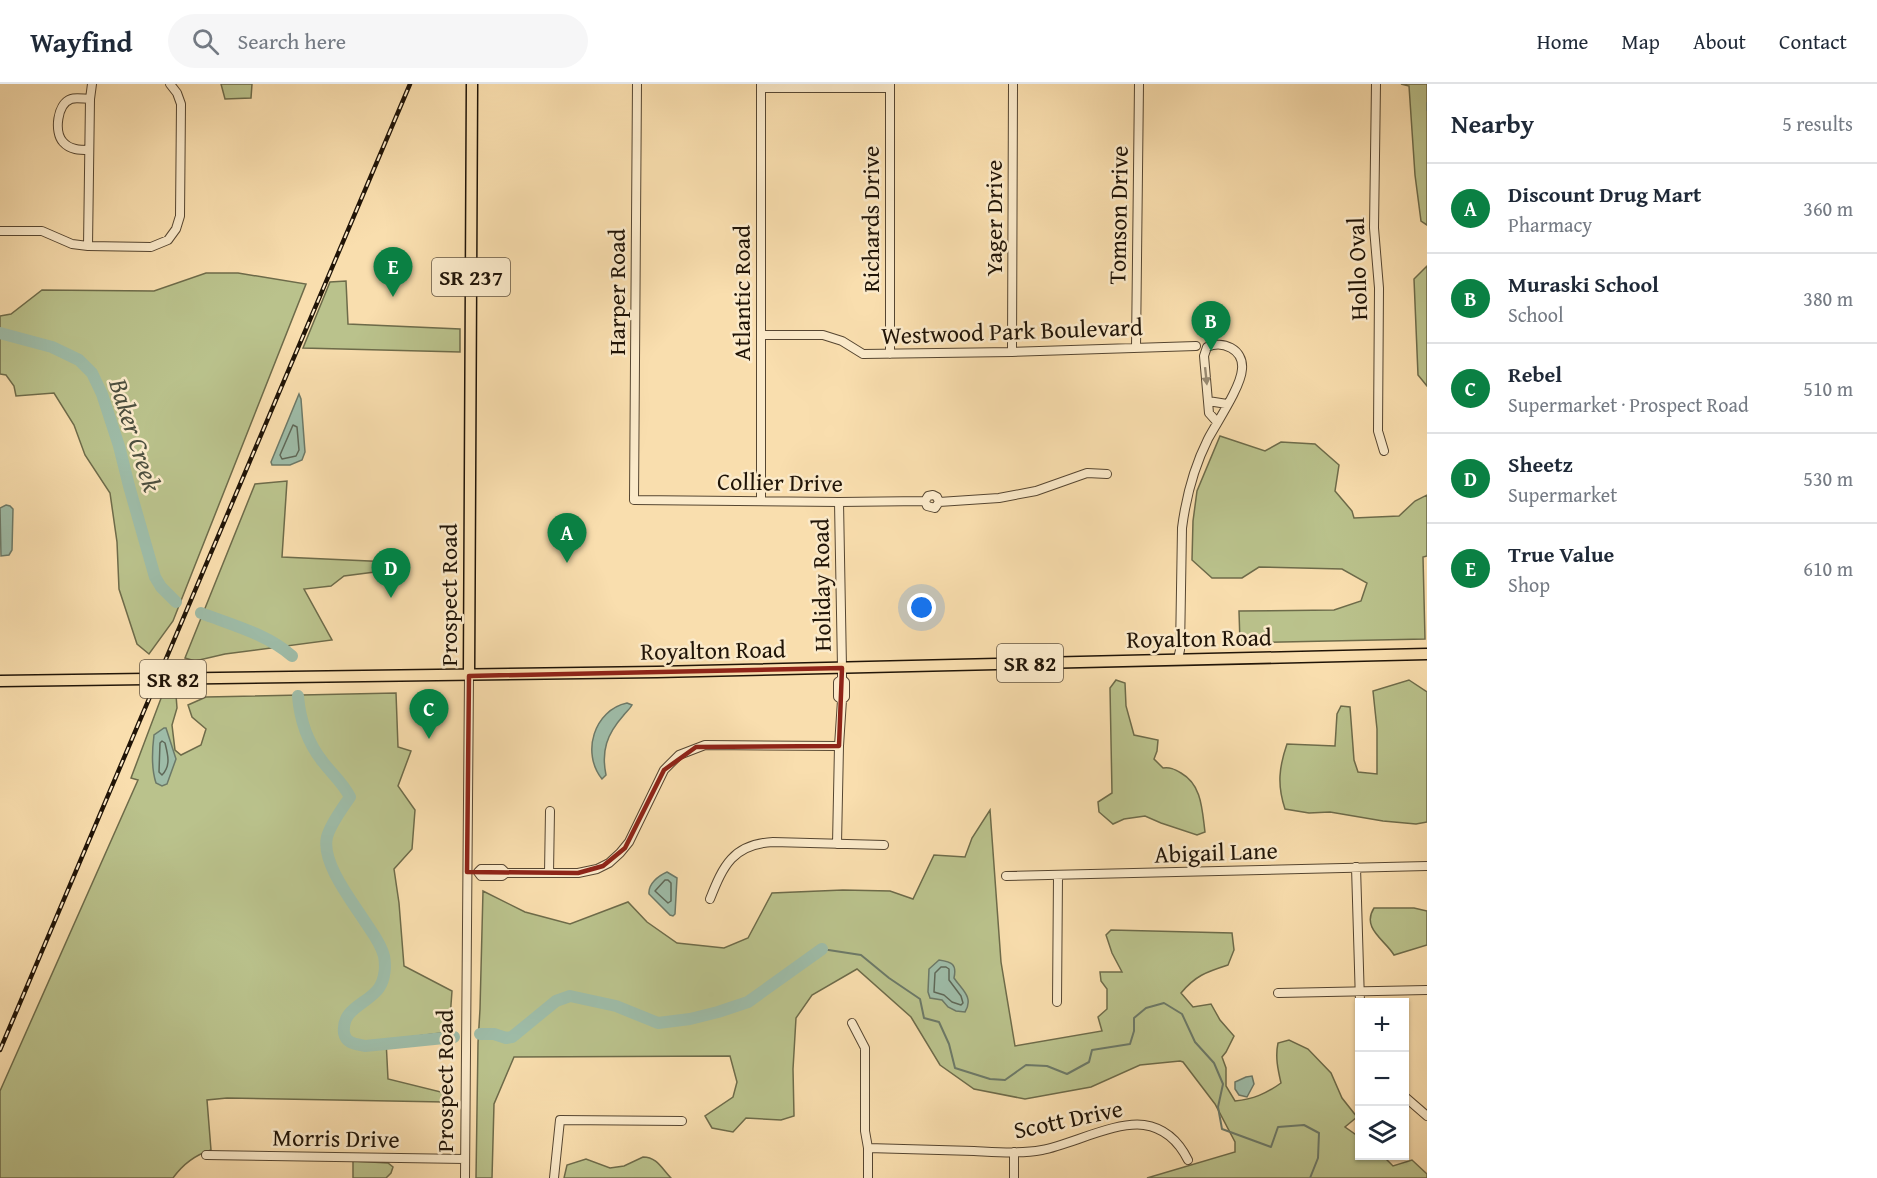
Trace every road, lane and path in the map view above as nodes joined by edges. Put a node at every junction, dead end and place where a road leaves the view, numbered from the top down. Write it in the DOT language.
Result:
graph roads {
  1 [pos="92,84"];
  2 [pos="170,84"];
  3 [pos="472,84"];
  4 [pos="637,84"];
  5 [pos="1013,84"];
  6 [pos="1139,84"];
  7 [pos="1376,84"];
  8 [pos="761,86"];
  9 [pos="890,86"];
  10 [pos="90,99"];
  11 [pos="89,150"];
  12 [pos="0,231"];
  13 [pos="88,246"];
  14 [pos="761,335"];
  15 [pos="1196,346"];
  16 [pos="1136,347"];
  17 [pos="1011,352"];
  18 [pos="890,354"];
  19 [pos="1208,401"];
  20 [pos="1227,404"];
  21 [pos="1217,422"];
  22 [pos="1384,451"];
  23 [pos="1107,474"];
  24 [pos="634,500"];
  25 [pos="761,501"];
  26 [pos="840,502"];
  27 [pos="1427,654"];
  28 [pos="1178,659"];
  29 [pos="842,674"];
  30 [pos="469,676"];
  31 [pos="0,681"];
  32 [pos="839,746"];
  33 [pos="549,811"];
  34 [pos="837,844"];
  35 [pos="884,845"];
  36 [pos="1427,866"];
  37 [pos="1356,867"];
  38 [pos="467,872"];
  39 [pos="549,873"];
  40 [pos="1006,876"];
  41 [pos="1058,876"];
  42 [pos="710,899"];
  43 [pos="1427,990"];
  44 [pos="1359,992"];
  45 [pos="1278,993"];
  46 [pos="1360,998"];
  47 [pos="1057,1002"];
  48 [pos="852,1023"];
  49 [pos="1409,1100"];
  50 [pos="1427,1116"];
  51 [pos="682,1121"];
  52 [pos="868,1148"];
  53 [pos="1014,1152"];
  54 [pos="206,1155"];
  55 [pos="465,1159"];
  56 [pos="1188,1160"];
  57 [pos="465,1178"];
  58 [pos="554,1178"];
  59 [pos="868,1178"];
  60 [pos="1014,1178"];
  1 -- 10 [label="street"];
  2 -- 13 [label="street"];
  3 -- 30 [label="main road, Prospect Road / SR 237"];
  4 -- 24 [label="street, Harper Road"];
  5 -- 17 [label="street, Yager Drive"];
  6 -- 16 [label="street, Tomson Drive"];
  7 -- 22 [label="street, Hollo Oval"];
  8 -- 9 [label="street"];
  8 -- 14 [label="street, Atlantic Road"];
  9 -- 18 [label="street, Richards Drive"];
  10 -- 11 [label="street"];
  10 -- 11 [label="street"];
  11 -- 13 [label="street"];
  12 -- 13 [label="street"];
  14 -- 18 [label="street, Westwood Park Boulevard"];
  14 -- 25 [label="street, Atlantic Road"];
  15 -- 16 [label="street, Westwood Park Boulevard"];
  16 -- 17 [label="street, Westwood Park Boulevard"];
  17 -- 18 [label="street, Westwood Park Boulevard"];
  19 -- 20 [label="street"];
  20 -- 19 [label="street, one-way"];
  19 -- 21 [label="street"];
  20 -- 21 [label="street"];
  21 -- 28 [label="street"];
  23 -- 26 [label="street, Collier Drive"];
  24 -- 25 [label="street, Collier Drive"];
  25 -- 26 [label="street, Collier Drive"];
  26 -- 29 [label="street, Holiday Road"];
  27 -- 28 [label="main road, Royalton Road / SR 82"];
  28 -- 29 [label="main road, Royalton Road / SR 82"];
  29 -- 30 [label="main road, Royalton Road / SR 82"];
  29 -- 32 [label="street, Holiday Road"];
  30 -- 31 [label="main road, Royalton Road / SR 82"];
  30 -- 38 [label="street, Prospect Road"];
  32 -- 34 [label="street, Holiday Road"];
  32 -- 39 [label="street"];
  33 -- 39 [label="street"];
  34 -- 35 [label="street"];
  34 -- 42 [label="street"];
  36 -- 37 [label="street, Abigail Lane"];
  37 -- 41 [label="street, Abigail Lane"];
  37 -- 44 [label="street"];
  38 -- 39 [label="street"];
  38 -- 55 [label="street, Prospect Road"];
  40 -- 41 [label="street, Abigail Lane"];
  41 -- 47 [label="street"];
  43 -- 44 [label="street"];
  44 -- 45 [label="street"];
  44 -- 46 [label="street"];
  48 -- 52 [label="street"];
  49 -- 50 [label="street"];
  51 -- 58 [label="street"];
  52 -- 53 [label="street, Scott Drive"];
  52 -- 59 [label="street"];
  53 -- 56 [label="street, Scott Drive"];
  53 -- 60 [label="street"];
  54 -- 55 [label="street, Morris Drive"];
  55 -- 57 [label="street, Prospect Road"];
}
